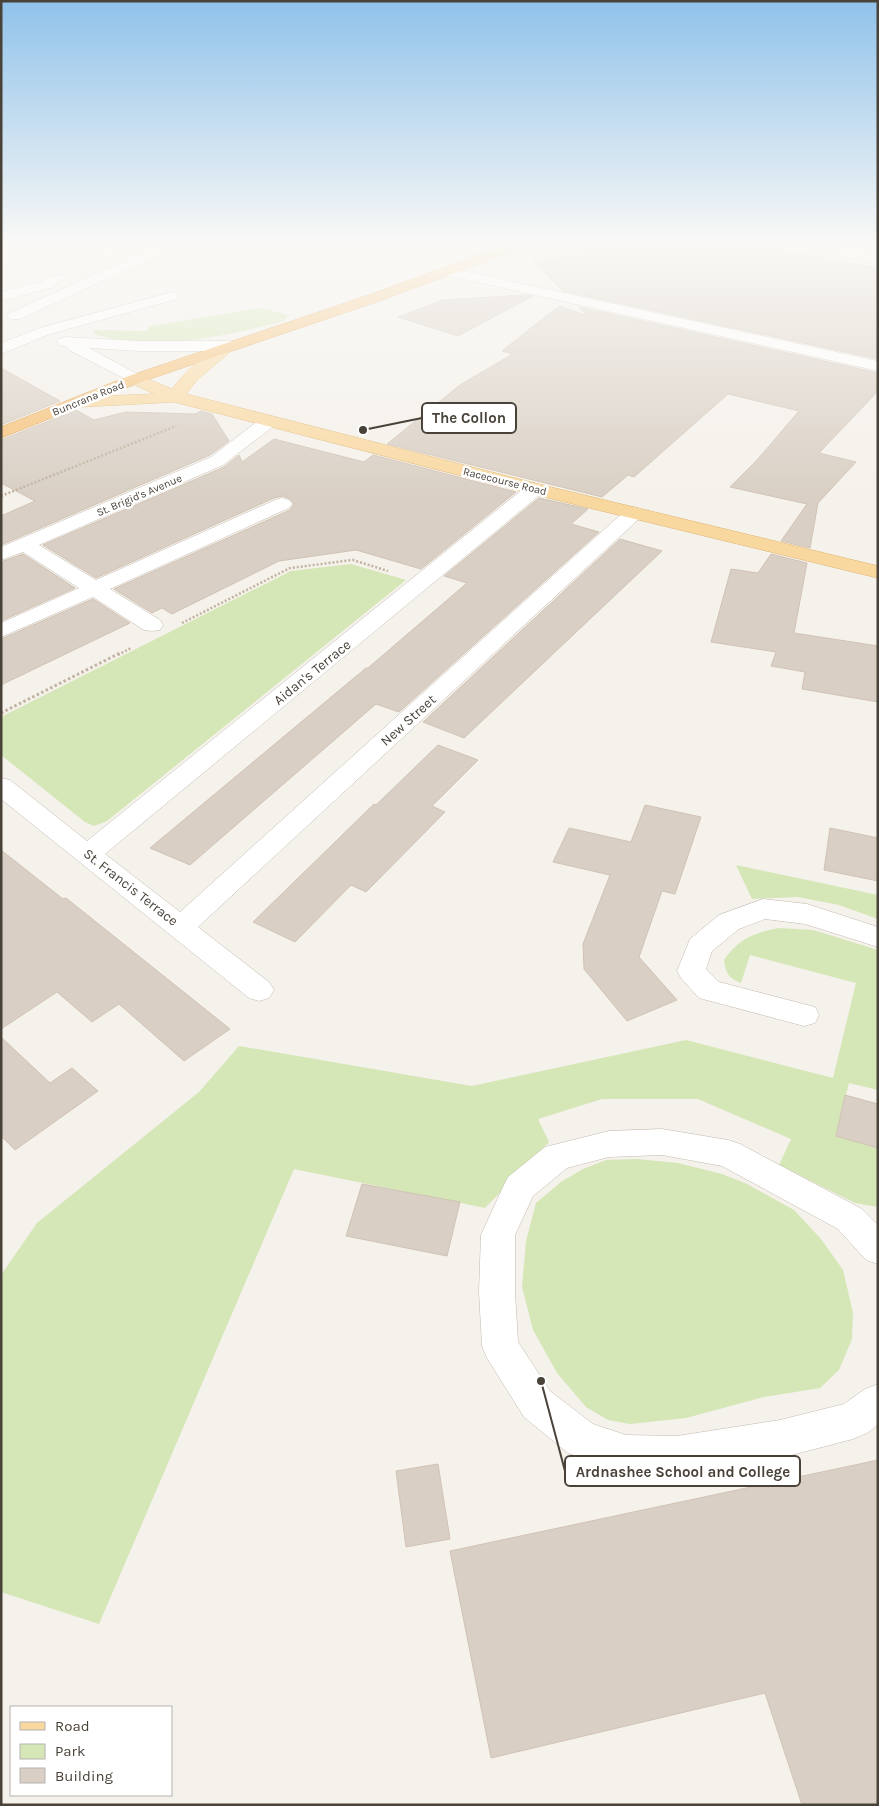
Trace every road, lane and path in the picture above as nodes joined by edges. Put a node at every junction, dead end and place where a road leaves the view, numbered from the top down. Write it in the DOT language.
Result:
graph roads {
  1 [pos="280,330"];
  2 [pos="715,330"];
  3 [pos="45,331"];
  4 [pos="65,342"];
  5 [pos="228,348"];
  6 [pos="1,349"];
  7 [pos="878,366"];
  8 [pos="135,379"];
  9 [pos="179,397"];
  10 [pos="80,402"];
  11 [pos="214,407"];
  12 [pos="269,421"];
  13 [pos="1,433"];
  14 [pos="535,489"];
  15 [pos="1,496"];
  16 [pos="282,504"];
  17 [pos="634,513"];
  18 [pos="24,544"];
  19 [pos="1,554"];
  20 [pos="878,572"];
  21 [pos="422,581"];
  22 [pos="94,589"];
  23 [pos="152,625"];
  24 [pos="176,625"];
  25 [pos="1,631"];
  26 [pos="132,647"];
  27 [pos="1,714"];
  28 [pos="1,786"];
  29 [pos="88,854"];
  30 [pos="181,927"];
  31 [pos="878,937"];
  32 [pos="259,990"];
  33 [pos="804,1015"];
  34 [pos="878,1249"];
  35 [pos="878,1402"];
  1 -- 5 [label="highway, Buncrana Road"];
  2 -- 7 [label="street"];
  3 -- 4 [label="street"];
  3 -- 6 [label="street"];
  4 -- 5 [label="street"];
  4 -- 8 [label="street"];
  5 -- 8 [label="highway, Buncrana Road"];
  5 -- 9 [label="main road"];
  8 -- 9 [label="main road, Racecourse Road"];
  8 -- 10 [label="highway, Buncrana Road"];
  9 -- 10 [label="main road"];
  9 -- 11 [label="main road, Racecourse Road"];
  10 -- 13 [label="highway, Buncrana Road"];
  11 -- 12 [label="main road, Racecourse Road"];
  11 -- 15 [label="path"];
  12 -- 14 [label="main road, Racecourse Road"];
  12 -- 18 [label="street, St. Brigid's Avenue"];
  14 -- 17 [label="main road, Racecourse Road"];
  14 -- 21 [label="street, Aidan's Terrace"];
  16 -- 22 [label="street"];
  17 -- 20 [label="main road, Racecourse Road"];
  17 -- 30 [label="street, New Street"];
  18 -- 19 [label="street, St. Brigid's Avenue"];
  18 -- 22 [label="street"];
  21 -- 24 [label="path"];
  21 -- 29 [label="street, Aidan's Terrace"];
  22 -- 23 [label="street"];
  22 -- 25 [label="street"];
  26 -- 27 [label="path"];
  28 -- 29 [label="street, St. Francis Terrace"];
  29 -- 30 [label="street, St. Francis Terrace"];
  30 -- 32 [label="street, St. Francis Terrace"];
  31 -- 33 [label="street"];
  34 -- 35 [label="street"];
}
